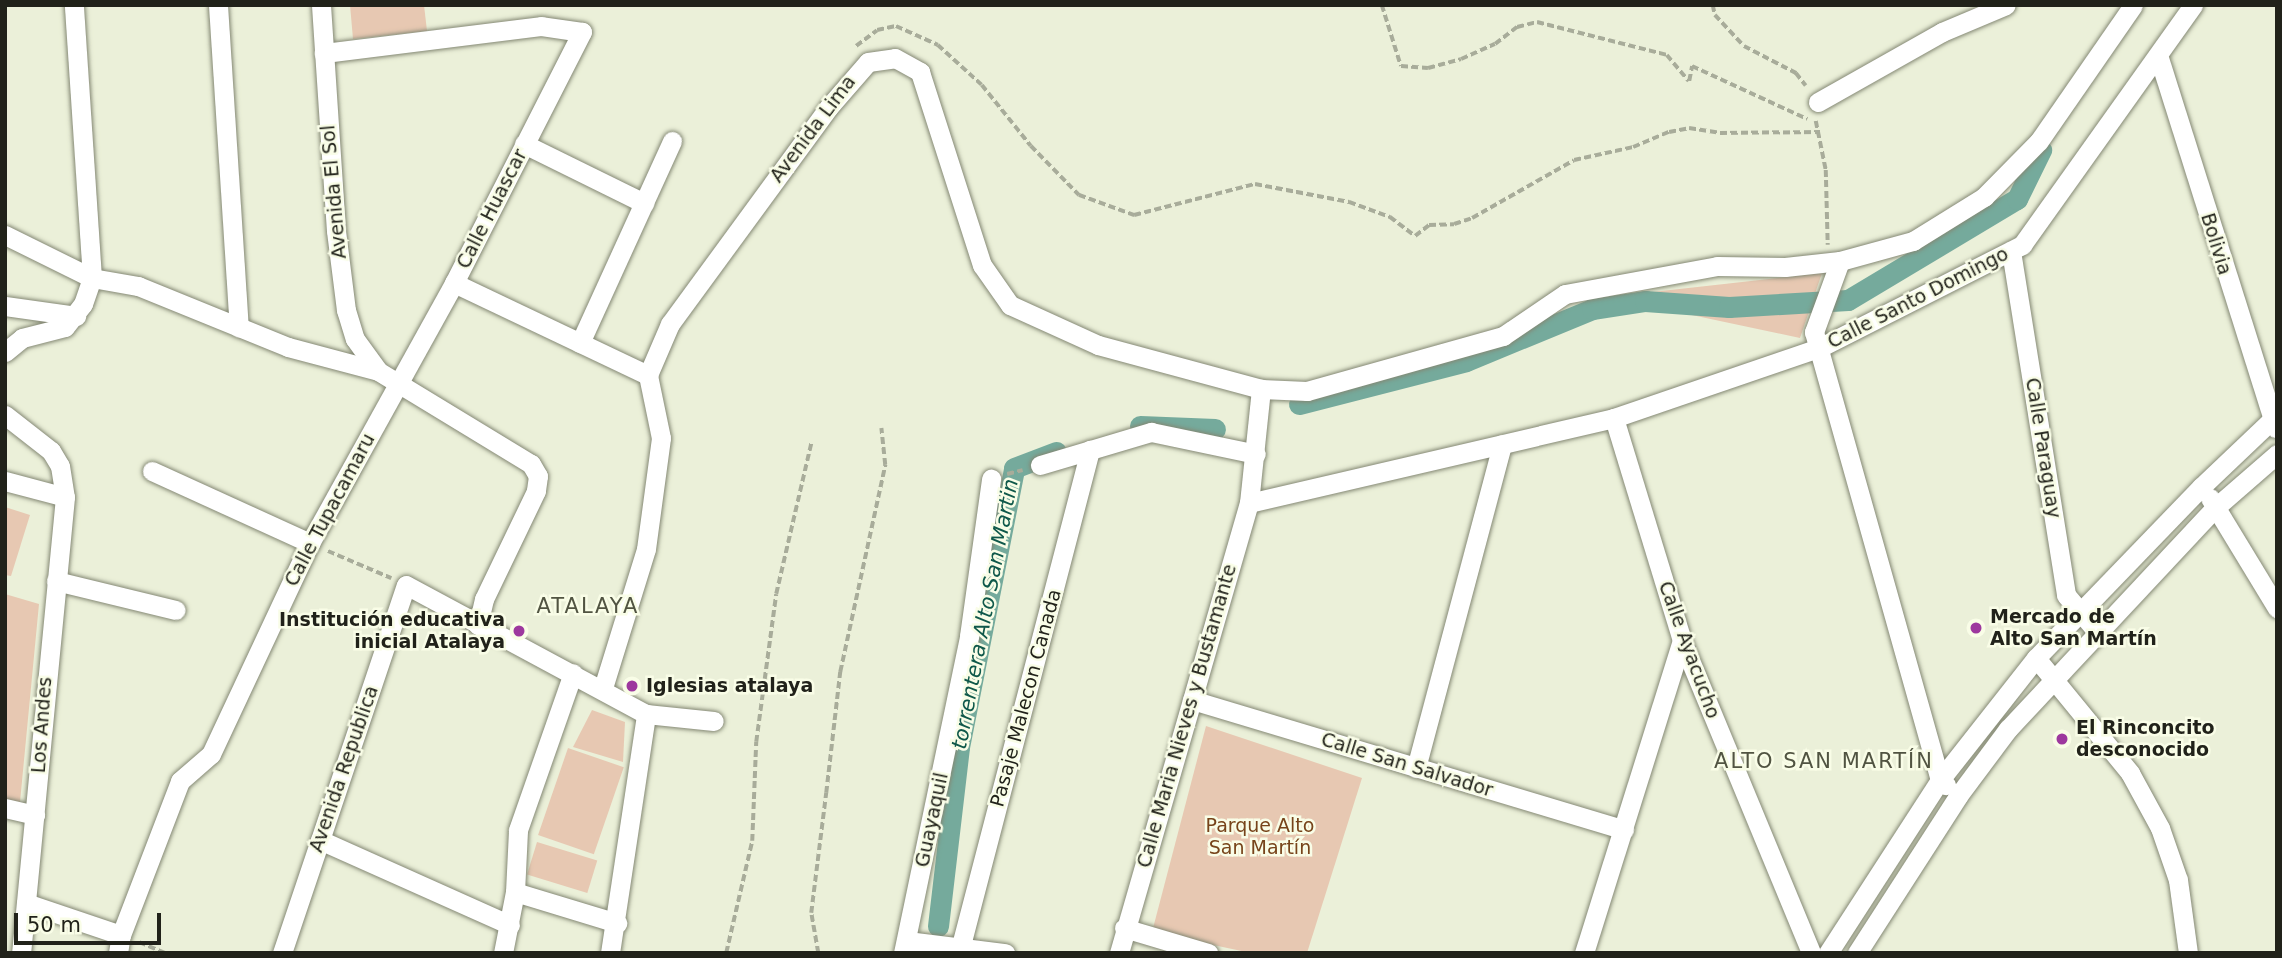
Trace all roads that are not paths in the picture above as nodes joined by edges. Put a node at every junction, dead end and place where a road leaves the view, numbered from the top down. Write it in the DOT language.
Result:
graph roads {
  1 [pos="74,5"];
  2 [pos="218,5"];
  3 [pos="321,5"];
  4 [pos="2006,5"];
  5 [pos="2133,5"];
  6 [pos="2193,5"];
  7 [pos="324,53"];
  8 [pos="2158,58"];
  9 [pos="1817,111"];
  10 [pos="672,141"];
  11 [pos="524,144"];
  12 [pos="644,203"];
  13 [pos="5,235"];
  14 [pos="2011,251"];
  15 [pos="1833,262"];
  16 [pos="92,278"];
  17 [pos="454,283"];
  18 [pos="5,306"];
  19 [pos="76,316"];
  20 [pos="239,327"];
  21 [pos="580,343"];
  22 [pos="1819,348"];
  23 [pos="5,352"];
  24 [pos="378,371"];
  25 [pos="648,375"];
  26 [pos="397,383"];
  27 [pos="1261,389"];
  28 [pos="5,415"];
  29 [pos="1614,418"];
  30 [pos="2275,422"];
  31 [pos="1502,444"];
  32 [pos="1090,450"];
  33 [pos="1256,454"];
  34 [pos="2277,454"];
  35 [pos="1040,465"];
  36 [pos="152,471"];
  37 [pos="991,479"];
  38 [pos="5,481"];
  39 [pos="2201,486"];
  40 [pos="65,497"];
  41 [pos="1249,503"];
  42 [pos="2216,507"];
  43 [pos="310,543"];
  44 [pos="56,581"];
  45 [pos="2277,608"];
  46 [pos="176,610"];
  47 [pos="2078,614"];
  48 [pos="478,625"];
  49 [pos="2099,634"];
  50 [pos="1682,641"];
  51 [pos="2036,658"];
  52 [pos="573,673"];
  53 [pos="2056,680"];
  54 [pos="603,688"];
  55 [pos="1192,700"];
  56 [pos="646,714"];
  57 [pos="714,721"];
  58 [pos="1416,768"];
  59 [pos="1940,780"];
  60 [pos="1958,796"];
  61 [pos="5,808"];
  62 [pos="35,815"];
  63 [pos="1623,830"];
  64 [pos="320,840"];
  65 [pos="515,892"];
  66 [pos="26,903"];
  67 [pos="617,923"];
  68 [pos="510,925"];
  69 [pos="1124,928"];
  70 [pos="119,944"];
  71 [pos="905,947"];
  72 [pos="958,949"];
  73 [pos="21,953"];
  74 [pos="282,953"];
  75 [pos="503,953"];
  76 [pos="610,953"];
  77 [pos="1005,953"];
  78 [pos="1119,953"];
  79 [pos="1208,953"];
  80 [pos="1584,953"];
  81 [pos="1811,953"];
  82 [pos="1828,953"];
  83 [pos="1857,953"];
  84 [pos="2188,953"];
  1 -- 16 [label="street"];
  2 -- 20 [label="street"];
  3 -- 7 [label="street, Avenida El Sol"];
  4 -- 9 [label="street"];
  5 -- 15 [label="street, Avenida Lima"];
  6 -- 8 [label="street, Calle Santo Domingo"];
  7 -- 11 [label="street, Calle Huascar"];
  7 -- 24 [label="street, Avenida El Sol"];
  8 -- 14 [label="street, Calle Santo Domingo"];
  8 -- 30 [label="street, Bolivia"];
  10 -- 12 [label="street"];
  11 -- 12 [label="street"];
  11 -- 17 [label="street, Calle Huascar"];
  12 -- 21 [label="street"];
  13 -- 16 [label="street"];
  14 -- 22 [label="street, Calle Santo Domingo"];
  14 -- 47 [label="street, Calle Paraguay"];
  15 -- 22 [label="street"];
  15 -- 27 [label="street, Avenida Lima"];
  16 -- 19 [label="street"];
  16 -- 20 [label="street"];
  17 -- 21 [label="street"];
  17 -- 26 [label="street, Calle Huascar"];
  18 -- 19 [label="street"];
  19 -- 23 [label="street"];
  20 -- 24 [label="street"];
  21 -- 25 [label="street"];
  22 -- 29 [label="street, Calle Santo Domingo"];
  22 -- 59 [label="street"];
  24 -- 26 [label="street"];
  25 -- 27 [label="street, Avenida Lima"];
  25 -- 54 [label="street"];
  26 -- 43 [label="street, Calle Tupacamaru"];
  26 -- 48 [label="street"];
  27 -- 33 [label="street, Calle Maria Nieves y Bustamante"];
  28 -- 40 [label="street, Los Andes"];
  29 -- 31 [label="street, Calle Santo Domingo"];
  29 -- 50 [label="street, Calle Ayacucho"];
  30 -- 39 [label="street"];
  31 -- 41 [label="street, Calle Santo Domingo"];
  31 -- 58 [label="street"];
  32 -- 33 [label="street"];
  32 -- 35 [label="street"];
  32 -- 72 [label="street, Pasaje Malecon Canada"];
  33 -- 41 [label="street, Calle Maria Nieves y Bustamante"];
  34 -- 42 [label="street"];
  36 -- 43 [label="street"];
  37 -- 71 [label="street, Guayaquil"];
  38 -- 40 [label="street"];
  39 -- 42 [label="street"];
  39 -- 47 [label="street"];
  40 -- 44 [label="street, Los Andes"];
  41 -- 55 [label="street, Calle Maria Nieves y Bustamante"];
  42 -- 45 [label="street"];
  42 -- 49 [label="street"];
  43 -- 70 [label="street, Calle Tupacamaru"];
  44 -- 46 [label="street"];
  44 -- 62 [label="street, Los Andes"];
  47 -- 49 [label="street, Calle Paraguay"];
  47 -- 51 [label="street"];
  48 -- 52 [label="street"];
  48 -- 64 [label="street, Avenida Republica"];
  49 -- 53 [label="street"];
  50 -- 63 [label="street"];
  50 -- 81 [label="street, Calle Ayacucho"];
  51 -- 53 [label="street"];
  51 -- 59 [label="street"];
  52 -- 54 [label="street"];
  52 -- 65 [label="street"];
  53 -- 60 [label="street"];
  53 -- 84 [label="street"];
  54 -- 56 [label="street"];
  55 -- 58 [label="street, Calle San Salvador"];
  55 -- 69 [label="street, Calle Maria Nieves y Bustamante"];
  56 -- 57 [label="street"];
  56 -- 67 [label="street"];
  58 -- 63 [label="street, Calle San Salvador"];
  59 -- 60 [label="street"];
  59 -- 82 [label="street"];
  60 -- 83 [label="street"];
  61 -- 62 [label="street"];
  62 -- 66 [label="street, Los Andes"];
  63 -- 80 [label="street"];
  64 -- 68 [label="street"];
  64 -- 74 [label="street, Avenida Republica"];
  65 -- 67 [label="street"];
  65 -- 68 [label="street"];
  66 -- 70 [label="street"];
  66 -- 73 [label="street, Los Andes"];
  67 -- 76 [label="street"];
  68 -- 75 [label="street"];
  69 -- 78 [label="street, Calle Maria Nieves y Bustamante"];
  69 -- 79 [label="street"];
  71 -- 72 [label="street"];
  72 -- 77 [label="street"];
}
